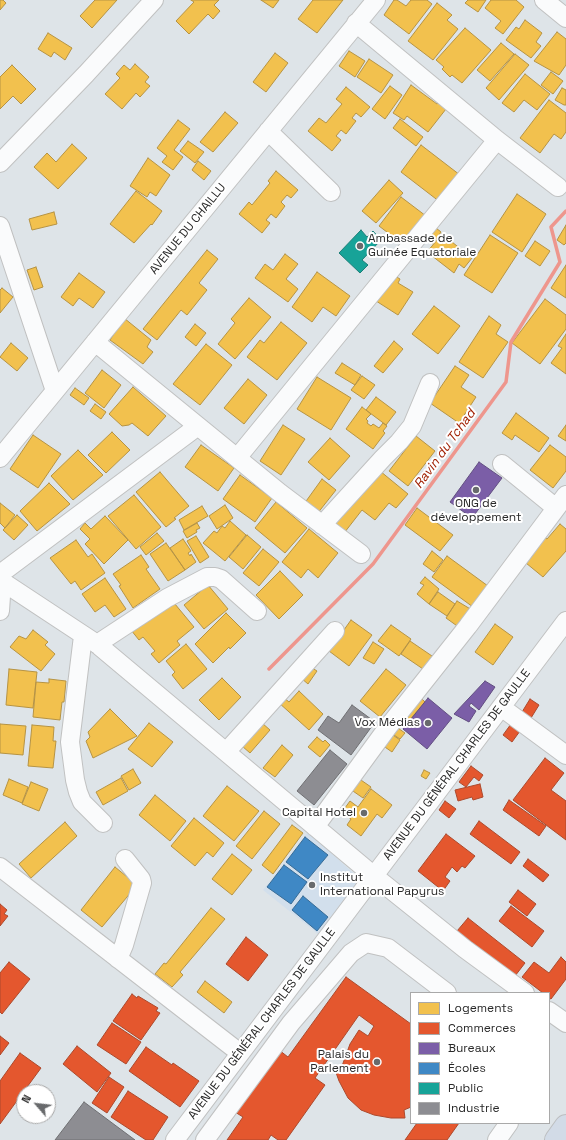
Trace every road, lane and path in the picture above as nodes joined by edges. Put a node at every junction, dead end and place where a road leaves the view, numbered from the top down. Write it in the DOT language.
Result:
graph roads {
  1 [pos="154,0"];
  2 [pos="376,0"];
  3 [pos="544,0"];
  4 [pos="566,18"];
  5 [pos="356,23"];
  6 [pos="268,131"];
  7 [pos="497,140"];
  8 [pos="0,163"];
  9 [pos="558,186"];
  10 [pos="331,192"];
  11 [pos="0,226"];
  12 [pos="95,342"];
  13 [pos="430,383"];
  14 [pos="55,391"];
  15 [pos="198,426"];
  16 [pos="0,458"];
  17 [pos="237,458"];
  18 [pos="502,464"];
  19 [pos="561,502"];
  20 [pos="322,525"];
  21 [pos="360,554"];
  22 [pos="1,578"];
  23 [pos="0,611"];
  24 [pos="257,611"];
  25 [pos="566,621"];
  26 [pos="335,631"];
  27 [pos="90,640"];
  28 [pos="501,707"];
  29 [pos="226,752"];
  30 [pos="566,754"];
  31 [pos="103,823"];
  32 [pos="315,827"];
  33 [pos="126,859"];
  34 [pos="0,867"];
  35 [pos="374,876"];
  36 [pos="118,959"];
  37 [pos="446,992"];
  38 [pos="524,992"];
  39 [pos="550,1012"];
  40 [pos="566,1023"];
  41 [pos="240,1053"];
  42 [pos="508,1124"];
  43 [pos="566,1126"];
  44 [pos="175,1140"];
  45 [pos="205,1140"];
  46 [pos="497,1140"];
  47 [pos="556,1140"];
  1 -- 8 [label="street"];
  2 -- 5 [label="street, AVENUE DU CHAILLU"];
  3 -- 4 [label="street"];
  5 -- 6 [label="street, AVENUE DU CHAILLU"];
  5 -- 7 [label="street"];
  6 -- 10 [label="street"];
  6 -- 12 [label="street, AVENUE DU CHAILLU"];
  7 -- 9 [label="street"];
  7 -- 17 [label="street"];
  11 -- 14 [label="street"];
  12 -- 14 [label="street, AVENUE DU CHAILLU"];
  12 -- 15 [label="street"];
  13 -- 20 [label="street"];
  14 -- 16 [label="street, AVENUE DU CHAILLU"];
  15 -- 17 [label="street"];
  15 -- 22 [label="street"];
  17 -- 20 [label="street"];
  18 -- 19 [label="street"];
  19 -- 32 [label="street"];
  20 -- 21 [label="street"];
  22 -- 23 [label="street"];
  22 -- 27 [label="street"];
  24 -- 27 [label="street"];
  25 -- 28 [label="street, AVENUE DU GÉNÉRAL CHARLES DE GAULLE"];
  26 -- 29 [label="street"];
  27 -- 29 [label="street"];
  27 -- 31 [label="street"];
  28 -- 30 [label="street"];
  28 -- 35 [label="street, AVENUE DU GÉNÉRAL CHARLES DE GAULLE"];
  29 -- 32 [label="street"];
  32 -- 35 [label="street"];
  33 -- 36 [label="street"];
  34 -- 36 [label="street"];
  35 -- 38 [label="street"];
  35 -- 41 [label="street, AVENUE DU GÉNÉRAL CHARLES DE GAULLE"];
  36 -- 41 [label="street"];
  37 -- 45 [label="street"];
  39 -- 40 [label="street"];
  41 -- 44 [label="street, AVENUE DU GÉNÉRAL CHARLES DE GAULLE"];
  42 -- 46 [label="street"];
  43 -- 47 [label="main road"];
}
